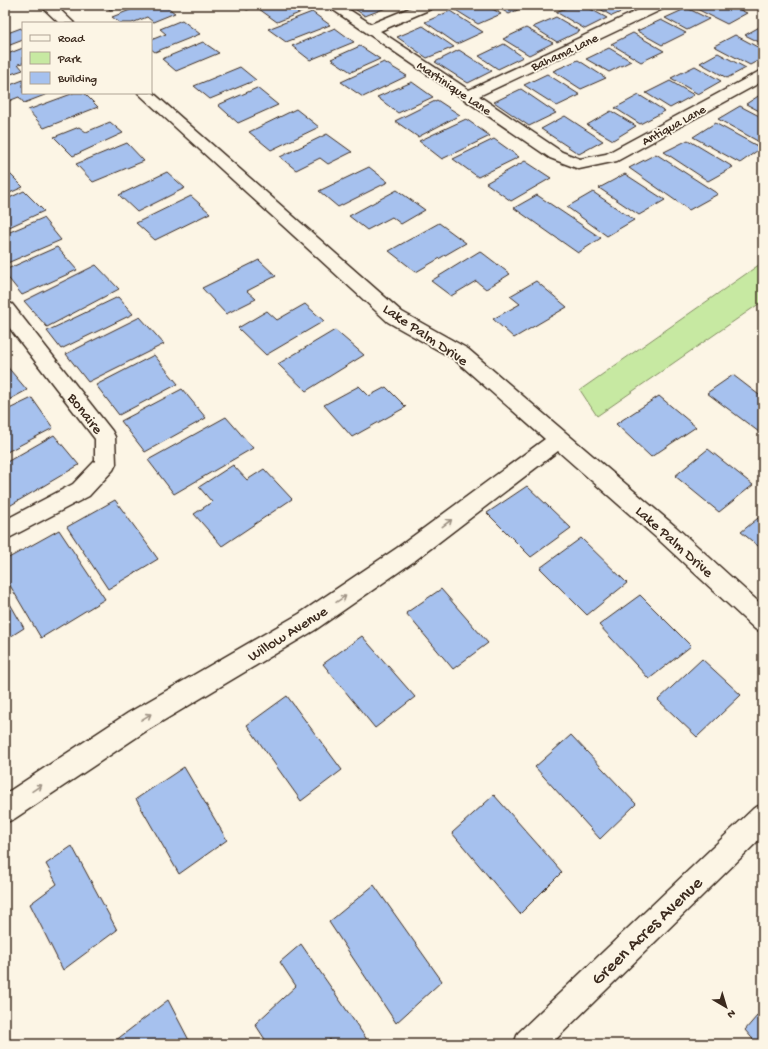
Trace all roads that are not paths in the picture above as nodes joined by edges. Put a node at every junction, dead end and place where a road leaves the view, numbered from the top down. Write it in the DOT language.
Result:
graph roads {
  1 [pos="47,5"];
  2 [pos="333,5"];
  3 [pos="428,5"];
  4 [pos="660,5"];
  5 [pos="66,22"];
  6 [pos="370,30"];
  7 [pos="763,75"];
  8 [pos="147,94"];
  9 [pos="468,96"];
  10 [pos="579,164"];
  11 [pos="5,309"];
  12 [pos="558,440"];
  13 [pos="5,530"];
  14 [pos="763,621"];
  15 [pos="5,810"];
  16 [pos="763,817"];
  17 [pos="529,1044"];
  1 -- 5 [label="street"];
  2 -- 6 [label="street, Martinique Lane"];
  3 -- 6 [label="street"];
  4 -- 9 [label="street, Bahama Lane"];
  6 -- 9 [label="street, Martinique Lane"];
  7 -- 10 [label="street, Antiqua Lane"];
  8 -- 12 [label="street, Lake Palm Drive"];
  9 -- 10 [label="street, Martinique Lane"];
  11 -- 13 [label="street, Bonaire"];
  12 -- 14 [label="street, Lake Palm Drive"];
  15 -- 12 [label="street, Willow Avenue, one-way"];
  16 -- 17 [label="street, Green Acres Avenue"];
}
